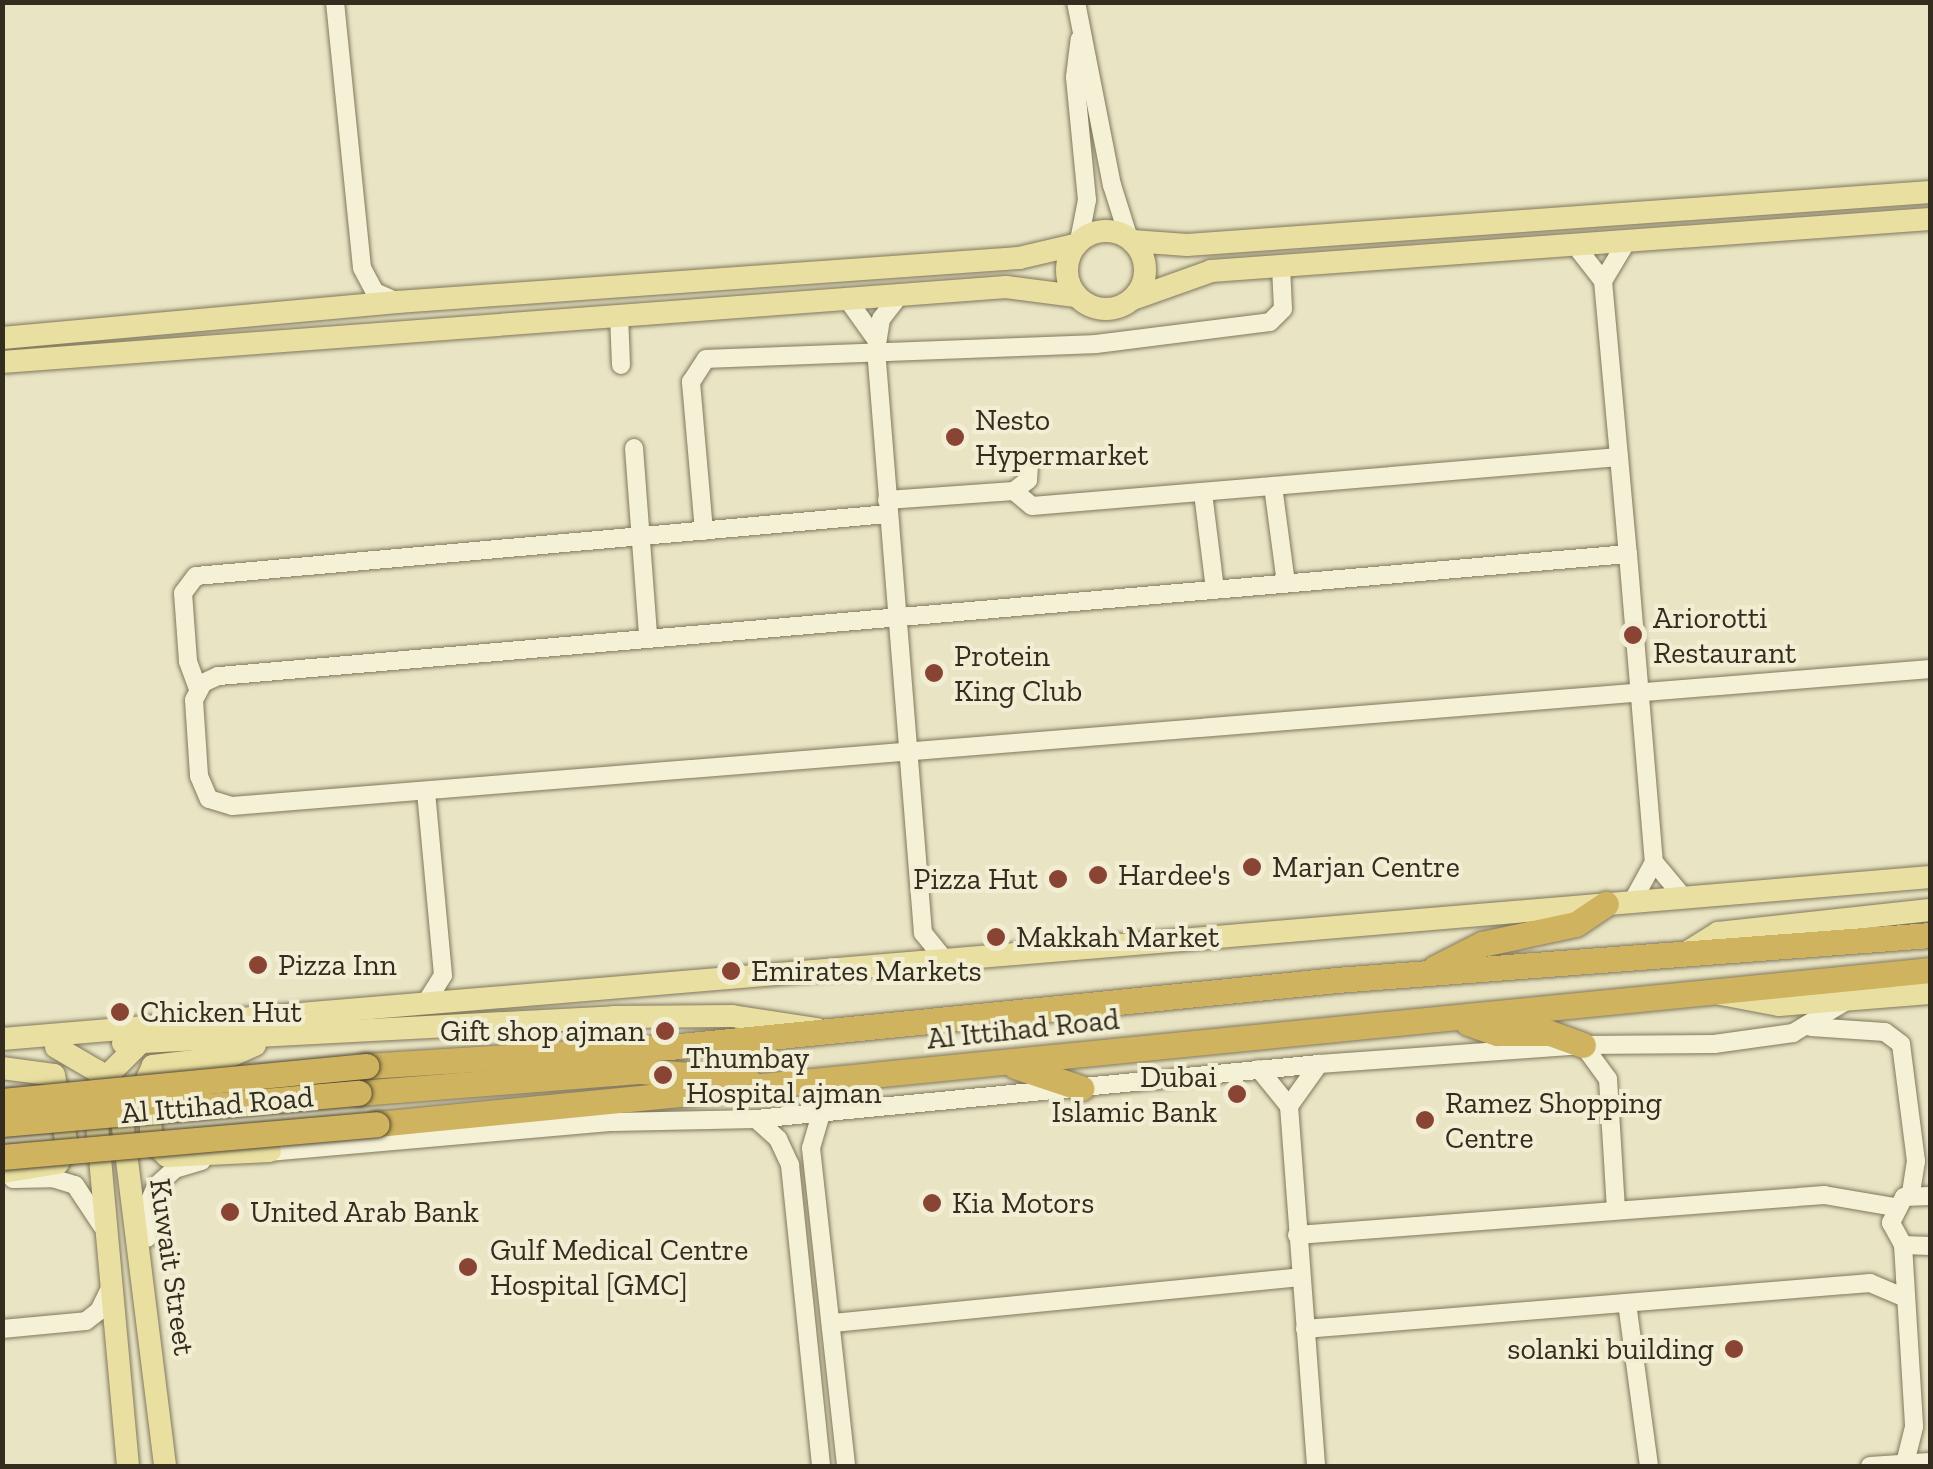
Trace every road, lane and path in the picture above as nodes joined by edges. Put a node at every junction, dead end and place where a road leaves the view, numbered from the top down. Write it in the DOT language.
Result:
graph roads {
  1 [pos="335,2"];
  2 [pos="1076,2"];
  3 [pos="1080,39"];
  4 [pos="1930,192"];
  5 [pos="1804,201"];
  6 [pos="1930,219"];
  7 [pos="1748,232"];
  8 [pos="1131,240"];
  9 [pos="1627,241"];
  10 [pos="1077,243"];
  11 [pos="1575,245"];
  12 [pos="1281,266"];
  13 [pos="1602,281"];
  14 [pos="899,296"];
  15 [pos="1076,296"];
  16 [pos="1133,299"];
  17 [pos="848,300"];
  18 [pos="396,302"];
  19 [pos="619,315"];
  20 [pos="2,338"];
  21 [pos="876,344"];
  22 [pos="2,362"];
  23 [pos="621,366"];
  24 [pos="634,448"];
  25 [pos="1619,457"];
  26 [pos="1029,467"];
  27 [pos="1273,486"];
  28 [pos="1014,491"];
  29 [pos="1204,493"];
  30 [pos="887,507"];
  31 [pos="704,531"];
  32 [pos="640,537"];
  33 [pos="1628,554"];
  34 [pos="1286,583"];
  35 [pos="1215,589"];
  36 [pos="896,616"];
  37 [pos="648,636"];
  38 [pos="1930,669"];
  39 [pos="198,689"];
  40 [pos="1639,690"];
  41 [pos="907,748"];
  42 [pos="426,792"];
  43 [pos="1654,862"];
  44 [pos="1930,877"];
  45 [pos="1854,884"];
  46 [pos="1684,898"];
  47 [pos="1632,902"];
  48 [pos="1606,904"];
  49 [pos="1927,919"];
  50 [pos="923,933"];
  51 [pos="944,960"];
  52 [pos="905,964"];
  53 [pos="1930,970"];
  54 [pos="1428,972"];
  55 [pos="442,975"];
  56 [pos="648,985"];
  57 [pos="1702,989"];
  58 [pos="1930,994"];
  59 [pos="464,1001"];
  60 [pos="1844,1003"];
  61 [pos="425,1004"];
  62 [pos="703,1017"];
  63 [pos="1464,1020"];
  64 [pos="1811,1027"];
  65 [pos="817,1029"];
  66 [pos="2,1039"];
  67 [pos="262,1040"];
  68 [pos="141,1042"];
  69 [pos="1582,1045"];
  70 [pos="1625,1046"];
  71 [pos="56,1047"];
  72 [pos="2,1056"];
  73 [pos="1005,1063"];
  74 [pos="1319,1064"];
  75 [pos="2,1068"];
  76 [pos="1259,1069"];
  77 [pos="104,1079"];
  78 [pos="1608,1080"];
  79 [pos="775,1086"];
  80 [pos="1080,1088"];
  81 [pos="2,1101"];
  82 [pos="630,1102"];
  83 [pos="1289,1106"];
  84 [pos="822,1108"];
  85 [pos="756,1119"];
  86 [pos="2,1124"];
  87 [pos="576,1125"];
  88 [pos="270,1150"];
  89 [pos="2,1156"];
  90 [pos="2,1172"];
  91 [pos="814,1174"];
  92 [pos="792,1176"];
  93 [pos="2,1180"];
  94 [pos="1921,1195"];
  95 [pos="1895,1207"];
  96 [pos="1616,1208"];
  97 [pos="1298,1235"];
  98 [pos="1903,1244"];
  99 [pos="1930,1246"];
  100 [pos="112,1250"];
  101 [pos="1900,1267"];
  102 [pos="1301,1277"];
  103 [pos="114,1278"];
  104 [pos="1870,1284"];
  105 [pos="1903,1296"];
  106 [pos="1627,1303"];
  107 [pos="833,1322"];
  108 [pos="119,1326"];
  109 [pos="2,1329"];
  110 [pos="1305,1329"];
  111 [pos="150,1334"];
  112 [pos="160,1406"];
  113 [pos="1914,1427"];
  114 [pos="1930,1438"];
  115 [pos="1930,1462"];
  116 [pos="125,1463"];
  117 [pos="1644,1464"];
  118 [pos="1904,1464"];
  119 [pos="165,1466"];
  120 [pos="821,1466"];
  121 [pos="846,1466"];
  122 [pos="1316,1466"];
  123 [pos="1870,1466"];
  1 -- 18 [label="street"];
  2 -- 3 [label="street"];
  3 -- 8 [label="street"];
  3 -- 10 [label="street"];
  4 -- 5 [label="main road"];
  5 -- 7 [label="main road"];
  5 -- 8 [label="main road"];
  6 -- 7 [label="main road"];
  7 -- 9 [label="main road"];
  8 -- 10 [label="main road"];
  8 -- 16 [label="main road"];
  9 -- 11 [label="main road"];
  9 -- 13 [label="street"];
  10 -- 15 [label="main road"];
  10 -- 18 [label="main road"];
  11 -- 12 [label="main road"];
  11 -- 13 [label="street"];
  12 -- 16 [label="main road"];
  12 -- 21 [label="street"];
  13 -- 25 [label="street"];
  14 -- 15 [label="main road"];
  14 -- 17 [label="main road"];
  14 -- 21 [label="street"];
  15 -- 16 [label="main road"];
  17 -- 19 [label="main road"];
  17 -- 21 [label="street"];
  18 -- 20 [label="main road"];
  19 -- 22 [label="main road"];
  19 -- 23 [label="street"];
  21 -- 30 [label="street"];
  21 -- 31 [label="street"];
  24 -- 32 [label="street"];
  25 -- 27 [label="street"];
  25 -- 33 [label="street"];
  26 -- 28 [label="street"];
  27 -- 29 [label="street"];
  27 -- 34 [label="street"];
  28 -- 29 [label="street"];
  28 -- 30 [label="street"];
  29 -- 35 [label="street"];
  30 -- 31 [label="street"];
  30 -- 36 [label="street"];
  31 -- 32 [label="street"];
  32 -- 37 [label="street"];
  32 -- 39 [label="street"];
  33 -- 34 [label="street"];
  33 -- 40 [label="street"];
  34 -- 35 [label="street"];
  35 -- 36 [label="street"];
  36 -- 37 [label="street"];
  36 -- 41 [label="street"];
  37 -- 39 [label="street"];
  38 -- 40 [label="street"];
  39 -- 42 [label="street"];
  40 -- 41 [label="street"];
  40 -- 43 [label="street"];
  41 -- 42 [label="street"];
  41 -- 50 [label="street"];
  42 -- 55 [label="street"];
  43 -- 46 [label="street"];
  43 -- 47 [label="street"];
  44 -- 45 [label="main road"];
  45 -- 46 [label="main road"];
  45 -- 49 [label="main road"];
  46 -- 47 [label="main road"];
  47 -- 48 [label="main road"];
  48 -- 51 [label="main road"];
  48 -- 54 [label="highway"];
  49 -- 54 [label="highway, Al Ittihad Road"];
  50 -- 51 [label="street"];
  50 -- 52 [label="street"];
  51 -- 52 [label="main road"];
  52 -- 56 [label="main road"];
  53 -- 57 [label="highway, Al Ittihad Road"];
  54 -- 65 [label="highway, Al Ittihad Road"];
  55 -- 59 [label="street"];
  55 -- 61 [label="street"];
  56 -- 59 [label="main road"];
  56 -- 62 [label="main road"];
  57 -- 60 [label="main road"];
  57 -- 63 [label="highway, Al Ittihad Road"];
  58 -- 60 [label="main road"];
  59 -- 61 [label="main road"];
  60 -- 64 [label="street"];
  61 -- 66 [label="main road"];
  62 -- 65 [label="main road"];
  62 -- 67 [label="main road"];
  63 -- 69 [label="highway"];
  63 -- 73 [label="highway, Al Ittihad Road"];
  64 -- 70 [label="street"];
  64 -- 94 [label="street"];
  65 -- 81 [label="highway, Al Ittihad Road, bridge"];
  67 -- 68 [label="main road"];
  67 -- 88 [label="main road"];
  68 -- 71 [label="main road"];
  68 -- 77 [label="main road"];
  69 -- 70 [label="street"];
  69 -- 74 [label="street"];
  69 -- 78 [label="street"];
  70 -- 78 [label="street"];
  71 -- 72 [label="main road"];
  71 -- 77 [label="main road"];
  73 -- 79 [label="highway, Al Ittihad Road"];
  73 -- 80 [label="highway"];
  74 -- 76 [label="street"];
  74 -- 83 [label="street"];
  75 -- 90 [label="main road"];
  76 -- 80 [label="street"];
  76 -- 83 [label="street"];
  77 -- 100 [label="main road, Kuwait Street"];
  77 -- 111 [label="main road, Kuwait Street"];
  78 -- 96 [label="street"];
  79 -- 82 [label="highway, Al Ittihad Road"];
  79 -- 86 [label="highway, bridge"];
  80 -- 84 [label="street"];
  82 -- 87 [label="highway"];
  82 -- 89 [label="highway, Al Ittihad Road, bridge"];
  83 -- 97 [label="street"];
  84 -- 85 [label="street"];
  84 -- 91 [label="street"];
  85 -- 87 [label="street"];
  85 -- 92 [label="street"];
  87 -- 88 [label="street"];
  88 -- 111 [label="street"];
  91 -- 92 [label="street"];
  91 -- 107 [label="street"];
  92 -- 120 [label="street"];
  93 -- 100 [label="street"];
  94 -- 95 [label="street"];
  95 -- 96 [label="street"];
  95 -- 98 [label="street"];
  96 -- 97 [label="street"];
  97 -- 102 [label="street"];
  98 -- 99 [label="street"];
  98 -- 101 [label="street"];
  100 -- 103 [label="main road, Kuwait Street"];
  101 -- 104 [label="street"];
  101 -- 105 [label="street"];
  102 -- 107 [label="street"];
  102 -- 110 [label="street"];
  103 -- 108 [label="main road, Kuwait Street"];
  103 -- 109 [label="street"];
  104 -- 105 [label="street"];
  104 -- 106 [label="street"];
  105 -- 113 [label="street"];
  106 -- 110 [label="street"];
  106 -- 117 [label="street"];
  107 -- 121 [label="street"];
  108 -- 112 [label="main road"];
  108 -- 116 [label="main road, Kuwait Street"];
  110 -- 122 [label="street"];
  111 -- 112 [label="main road, Kuwait Street"];
  112 -- 119 [label="main road, Kuwait Street"];
  113 -- 114 [label="street"];
  113 -- 118 [label="street"];
  115 -- 118 [label="street"];
  118 -- 123 [label="street"];
}
